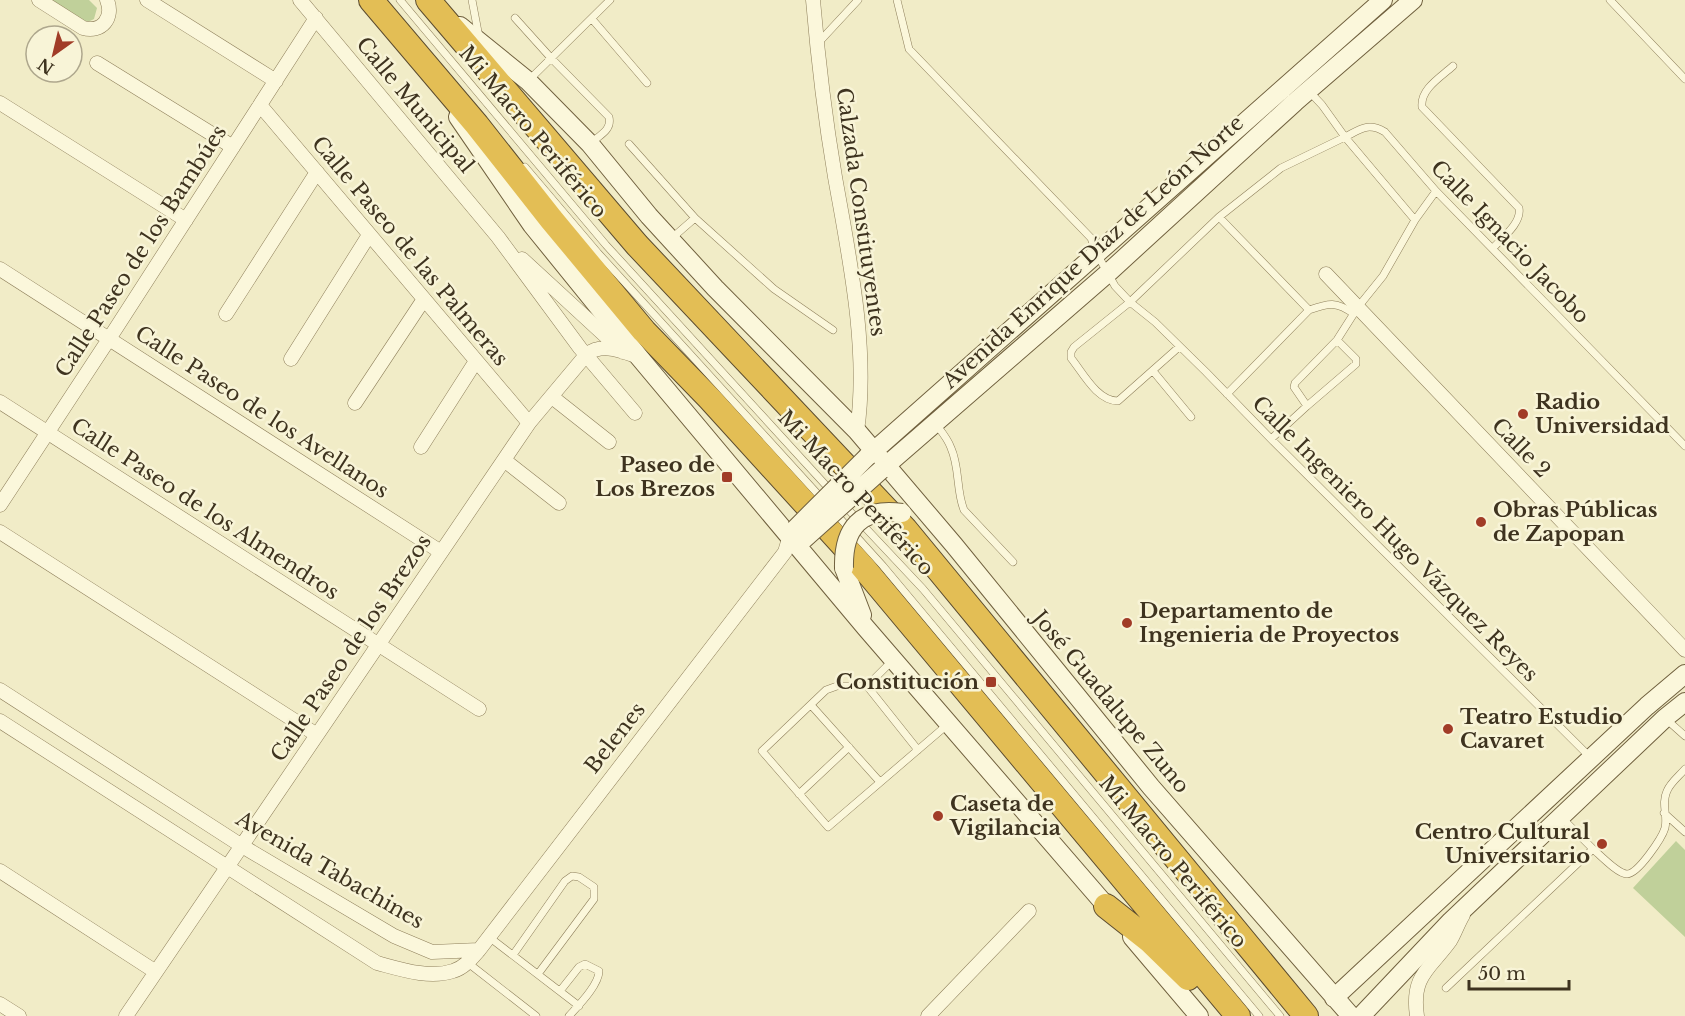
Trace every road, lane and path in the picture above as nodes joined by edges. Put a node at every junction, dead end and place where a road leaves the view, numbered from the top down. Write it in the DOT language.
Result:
graph roads {
  1 [pos="39,0"];
  2 [pos="107,0"];
  3 [pos="147,0"];
  4 [pos="300,0"];
  5 [pos="370,0"];
  6 [pos="400,0"];
  7 [pos="472,0"];
  8 [pos="610,0"];
  9 [pos="813,0"];
  10 [pos="858,0"];
  11 [pos="897,0"];
  12 [pos="1383,0"];
  13 [pos="1413,0"];
  14 [pos="1610,0"];
  15 [pos="430,3"];
  16 [pos="316,18"];
  17 [pos="515,18"];
  18 [pos="592,19"];
  19 [pos="481,42"];
  20 [pos="817,44"];
  21 [pos="551,58"];
  22 [pos="97,63"];
  23 [pos="424,63"];
  24 [pos="1453,66"];
  25 [pos="1685,79"];
  26 [pos="276,81"];
  27 [pos="528,81"];
  28 [pos="647,83"];
  29 [pos="1302,84"];
  30 [pos="0,103"];
  31 [pos="260,105"];
  32 [pos="1345,137"];
  33 [pos="590,144"];
  34 [pos="629,144"];
  35 [pos="233,147"];
  36 [pos="521,163"];
  37 [pos="317,172"];
  38 [pos="1436,191"];
  39 [pos="1219,217"];
  40 [pos="695,218"];
  41 [pos="186,220"];
  42 [pos="1415,220"];
  43 [pos="369,235"];
  44 [pos="498,237"];
  45 [pos="670,240"];
  46 [pos="1492,248"];
  47 [pos="1097,254"];
  48 [pos="0,269"];
  49 [pos="1107,273"];
  50 [pos="1326,274"];
  51 [pos="424,299"];
  52 [pos="1130,303"];
  53 [pos="1309,310"];
  54 [pos="1356,311"];
  55 [pos="226,314"];
  56 [pos="833,330"];
  57 [pos="109,339"];
  58 [pos="1337,340"];
  59 [pos="1179,347"];
  60 [pos="631,354"];
  61 [pos="586,355"];
  62 [pos="291,359"];
  63 [pos="476,361"];
  64 [pos="1153,371"];
  65 [pos="1227,394"];
  66 [pos="552,397"];
  67 [pos="0,402"];
  68 [pos="355,403"];
  69 [pos="1307,406"];
  70 [pos="635,413"];
  71 [pos="1191,417"];
  72 [pos="529,423"];
  73 [pos="935,423"];
  74 [pos="857,431"];
  75 [pos="47,432"];
  76 [pos="1271,439"];
  77 [pos="609,442"];
  78 [pos="1685,446"];
  79 [pos="421,447"];
  80 [pos="871,453"];
  81 [pos="504,460"];
  82 [pos="884,467"];
  83 [pos="560,502"];
  84 [pos="0,505"];
  85 [pos="0,532"];
  86 [pos="794,540"];
  87 [pos="954,545"];
  88 [pos="441,552"];
  89 [pos="1013,562"];
  90 [pos="866,628"];
  91 [pos="378,645"];
  92 [pos="1685,650"];
  93 [pos="894,659"];
  94 [pos="1685,674"];
  95 [pos="867,686"];
  96 [pos="0,690"];
  97 [pos="1685,702"];
  98 [pos="811,705"];
  99 [pos="479,709"];
  100 [pos="1665,718"];
  101 [pos="0,721"];
  102 [pos="950,723"];
  103 [pos="317,735"];
  104 [pos="1685,736"];
  105 [pos="849,747"];
  106 [pos="918,750"];
  107 [pos="1591,758"];
  108 [pos="1685,770"];
  109 [pos="880,782"];
  110 [pos="799,794"];
  111 [pos="1664,813"];
  112 [pos="1560,816"];
  113 [pos="1685,832"];
  114 [pos="242,846"];
  115 [pos="1593,849"];
  116 [pos="227,868"];
  117 [pos="0,871"];
  118 [pos="1106,906"];
  119 [pos="1467,906"];
  120 [pos="1029,910"];
  121 [pos="489,937"];
  122 [pos="479,950"];
  123 [pos="513,954"];
  124 [pos="468,963"];
  125 [pos="156,972"];
  126 [pos="538,974"];
  127 [pos="1446,988"];
  128 [pos="560,991"];
  129 [pos="1334,998"];
  130 [pos="0,1004"];
  131 [pos="579,1006"];
  132 [pos="19,1016"];
  133 [pos="126,1016"];
  134 [pos="536,1016"];
  135 [pos="569,1016"];
  136 [pos="928,1016"];
  137 [pos="1199,1016"];
  138 [pos="1220,1016"];
  139 [pos="1238,1016"];
  140 [pos="1259,1016"];
  141 [pos="1280,1016"];
  142 [pos="1306,1016"];
  143 [pos="1351,1016"];
  144 [pos="1361,1016"];
  145 [pos="1417,1016"];
  1 -- 2 [label="street"];
  3 -- 26 [label="street"];
  4 -- 16 [label="street, Calle Municipal"];
  5 -- 23 [label="highway"];
  6 -- 141 [label="lane, Mi Macro Periférico"];
  7 -- 19 [label="lane"];
  8 -- 18 [label="lane"];
  9 -- 20 [label="street, Calzada Constituyentes"];
  10 -- 20 [label="lane"];
  11 -- 47 [label="lane, Calle Ingeniero Hugo Vázquez Reyes"];
  12 -- 29 [label="main road, Avenida Enrique Díaz de León Norte"];
  13 -- 29 [label="main road, Avenida Enrique Díaz de León Norte"];
  14 -- 25 [label="lane"];
  15 -- 19 [label="main road, José Guadalupe Zuno"];
  15 -- 142 [label="highway"];
  16 -- 26 [label="street, Calle Paseo de los Bambúes"];
  16 -- 44 [label="street, Calle Municipal"];
  17 -- 21 [label="lane"];
  18 -- 21 [label="lane"];
  18 -- 28 [label="lane"];
  19 -- 27 [label="main road, José Guadalupe Zuno"];
  20 -- 74 [label="street, Calzada Constituyentes"];
  21 -- 27 [label="lane"];
  21 -- 33 [label="lane"];
  22 -- 35 [label="street"];
  23 -- 60 [label="main road"];
  23 -- 139 [label="highway"];
  24 -- 46 [label="lane"];
  26 -- 31 [label="street, Calle Paseo de los Bambúes"];
  27 -- 33 [label="main road, José Guadalupe Zuno"];
  29 -- 32 [label="lane"];
  29 -- 47 [label="main road, Avenida Enrique Díaz de León Norte"];
  29 -- 49 [label="main road, Avenida Enrique Díaz de León Norte"];
  30 -- 41 [label="street"];
  31 -- 35 [label="street, Calle Paseo de los Bambúes"];
  31 -- 37 [label="street, Calle Paseo de las Palmeras"];
  32 -- 38 [label="lane, Calle Ignacio Jacobo"];
  32 -- 39 [label="lane, Calle Ignacio Jacobo"];
  32 -- 42 [label="lane"];
  33 -- 45 [label="main road, José Guadalupe Zuno"];
  34 -- 40 [label="lane"];
  35 -- 41 [label="street, Calle Paseo de los Bambúes"];
  36 -- 140 [label="lane, Mi Macro Periférico"];
  37 -- 43 [label="street, Calle Paseo de las Palmeras"];
  37 -- 55 [label="street"];
  38 -- 42 [label="lane"];
  38 -- 46 [label="lane, Calle Ignacio Jacobo"];
  39 -- 52 [label="lane, Calle Ignacio Jacobo"];
  39 -- 53 [label="lane"];
  40 -- 45 [label="lane"];
  40 -- 56 [label="lane"];
  41 -- 57 [label="street, Calle Paseo de los Bambúes"];
  42 -- 54 [label="lane"];
  43 -- 51 [label="street, Calle Paseo de las Palmeras"];
  43 -- 62 [label="street"];
  44 -- 60 [label="street, Calle Municipal"];
  44 -- 61 [label="street, Calle Municipal"];
  45 -- 74 [label="main road, José Guadalupe Zuno"];
  46 -- 78 [label="lane, Calle Ignacio Jacobo"];
  47 -- 49 [label="lane, Calle Ingeniero Hugo Vázquez Reyes"];
  47 -- 80 [label="main road, Avenida Enrique Díaz de León Norte"];
  48 -- 57 [label="street, Calle Paseo de los Avellanos"];
  49 -- 52 [label="lane, Calle Ingeniero Hugo Vázquez Reyes"];
  49 -- 73 [label="main road, Avenida Enrique Díaz de León Norte"];
  50 -- 54 [label="street, Calle 2"];
  51 -- 63 [label="street, Calle Paseo de las Palmeras"];
  51 -- 68 [label="street"];
  52 -- 59 [label="lane, Calle Ingeniero Hugo Vázquez Reyes"];
  52 -- 64 [label="lane, Calle Ignacio Jacobo"];
  53 -- 54 [label="lane"];
  53 -- 65 [label="lane"];
  54 -- 58 [label="lane"];
  54 -- 92 [label="street, Calle 2"];
  57 -- 75 [label="street, Calle Paseo de los Bambúes"];
  57 -- 88 [label="street, Calle Paseo de los Avellanos"];
  58 -- 69 [label="lane"];
  58 -- 69 [label="lane"];
  59 -- 64 [label="lane"];
  59 -- 65 [label="lane, Calle Ingeniero Hugo Vázquez Reyes"];
  60 -- 61 [label="street"];
  60 -- 86 [label="main road"];
  61 -- 66 [label="street, Calle Paseo de los Brezos"];
  61 -- 70 [label="street, Calle Municipal"];
  63 -- 72 [label="street, Calle Paseo de las Palmeras"];
  63 -- 79 [label="street"];
  64 -- 71 [label="lane"];
  65 -- 76 [label="lane, Calle Ingeniero Hugo Vázquez Reyes"];
  66 -- 72 [label="street, Calle Paseo de los Brezos"];
  66 -- 77 [label="street"];
  67 -- 75 [label="street, Calle Paseo de los Almendros"];
  69 -- 76 [label="lane"];
  72 -- 81 [label="street, Calle Paseo de los Brezos"];
  73 -- 82 [label="main road, Avenida Enrique Díaz de León Norte"];
  73 -- 89 [label="lane"];
  74 -- 80 [label="main road, José Guadalupe Zuno"];
  75 -- 84 [label="street, Calle Paseo de los Bambúes"];
  75 -- 91 [label="street, Calle Paseo de los Almendros"];
  76 -- 107 [label="lane, Calle Ingeniero Hugo Vázquez Reyes"];
  80 -- 82 [label="main road, José Guadalupe Zuno"];
  80 -- 86 [label="main road, Avenida Enrique Díaz de León Norte, bridge"];
  81 -- 83 [label="street"];
  81 -- 88 [label="street, Calle Paseo de los Brezos"];
  82 -- 86 [label="main road, Avenida Enrique Díaz de León Norte, bridge"];
  82 -- 87 [label="main road, José Guadalupe Zuno"];
  85 -- 103 [label="street"];
  86 -- 90 [label="main road"];
  86 -- 121 [label="street, Belenes"];
  87 -- 90 [label="main road, bridge"];
  87 -- 129 [label="main road, José Guadalupe Zuno"];
  88 -- 91 [label="street, Calle Paseo de los Brezos"];
  90 -- 93 [label="main road"];
  91 -- 99 [label="street, Calle Paseo de los Almendros"];
  91 -- 103 [label="street, Calle Paseo de los Brezos"];
  93 -- 95 [label="lane"];
  93 -- 102 [label="main road"];
  94 -- 107 [label="main road"];
  95 -- 98 [label="lane"];
  95 -- 106 [label="lane"];
  96 -- 114 [label="street, Avenida Tabachines"];
  97 -- 100 [label="main road"];
  98 -- 105 [label="lane"];
  98 -- 110 [label="lane"];
  100 -- 104 [label="lane"];
  100 -- 112 [label="main road"];
  101 -- 116 [label="street"];
  102 -- 106 [label="lane"];
  102 -- 118 [label="main road"];
  103 -- 114 [label="street, Calle Paseo de los Brezos"];
  105 -- 109 [label="lane"];
  105 -- 110 [label="lane"];
  106 -- 109 [label="lane"];
  107 -- 129 [label="main road"];
  108 -- 111 [label="lane"];
  109 -- 110 [label="lane"];
  111 -- 113 [label="lane"];
  111 -- 115 [label="lane"];
  112 -- 115 [label="lane"];
  112 -- 119 [label="main road"];
  114 -- 116 [label="street, Calle Paseo de los Brezos"];
  114 -- 122 [label="street, Avenida Tabachines"];
  115 -- 127 [label="lane"];
  116 -- 124 [label="street"];
  116 -- 125 [label="street, Calle Paseo de los Brezos"];
  117 -- 125 [label="street"];
  118 -- 137 [label="main road"];
  118 -- 138 [label="highway"];
  119 -- 144 [label="main road"];
  119 -- 145 [label="street"];
  120 -- 136 [label="street"];
  121 -- 122 [label="street, Belenes"];
  121 -- 123 [label="lane"];
  122 -- 124 [label="street"];
  123 -- 126 [label="lane"];
  123 -- 126 [label="lane"];
  124 -- 134 [label="lane"];
  125 -- 133 [label="street, Calle Paseo de los Brezos"];
  126 -- 128 [label="lane"];
  128 -- 131 [label="lane"];
  128 -- 131 [label="lane"];
  129 -- 143 [label="main road, José Guadalupe Zuno"];
  130 -- 132 [label="street"];
  131 -- 135 [label="lane"];
}
